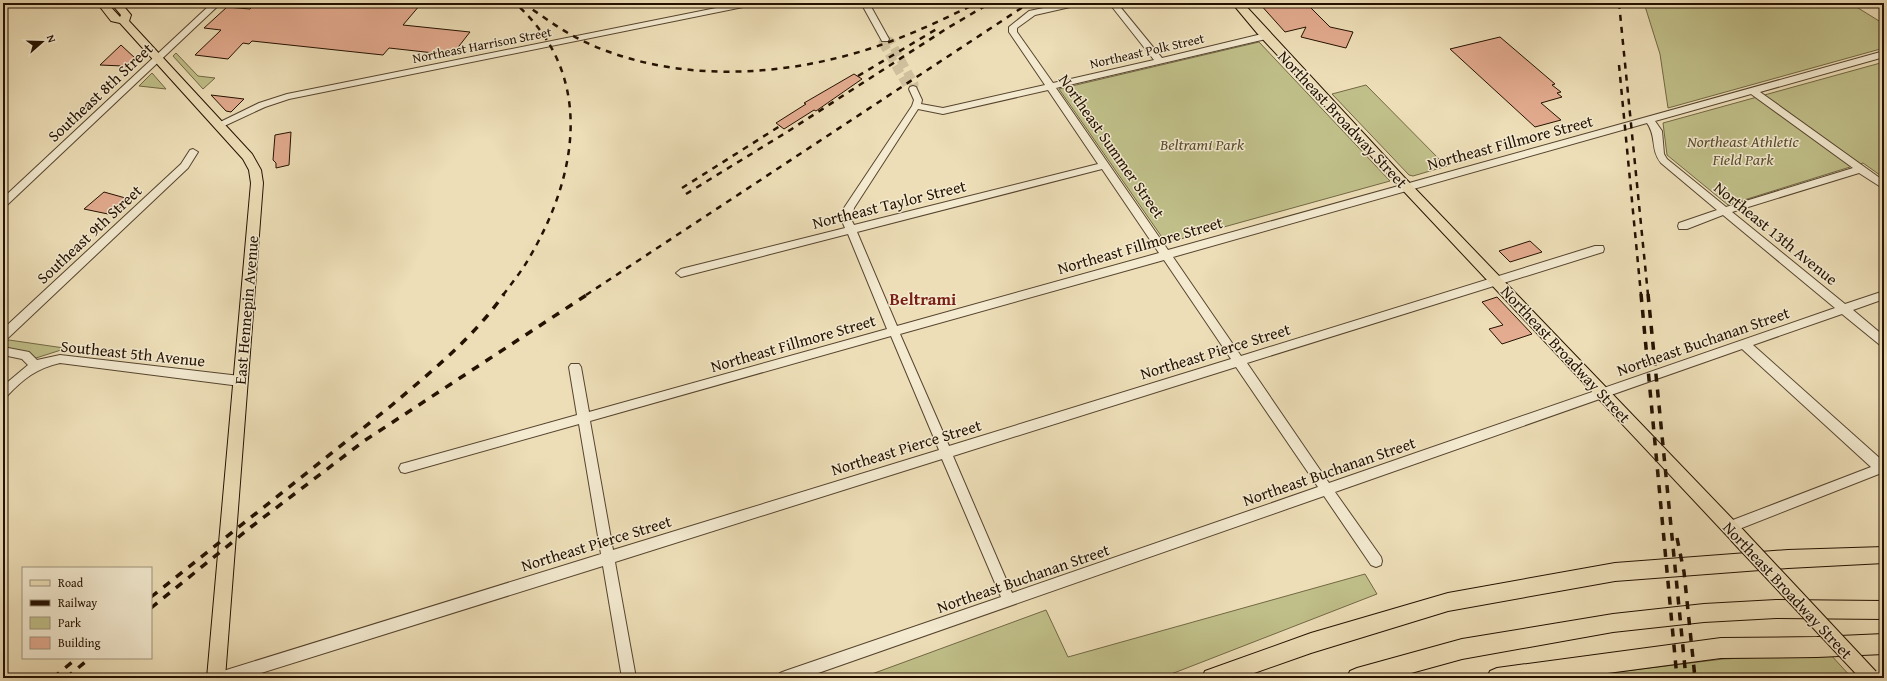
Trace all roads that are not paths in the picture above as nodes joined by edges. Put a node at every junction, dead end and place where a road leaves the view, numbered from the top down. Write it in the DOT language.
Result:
graph roads {
  1 [pos="102,3"];
  2 [pos="116,3"];
  3 [pos="217,3"];
  4 [pos="752,3"];
  5 [pos="865,3"];
  6 [pos="1079,3"];
  7 [pos="1113,3"];
  8 [pos="1228,3"];
  9 [pos="1237,3"];
  10 [pos="124,21"];
  11 [pos="1263,34"];
  12 [pos="885,39"];
  13 [pos="1884,54"];
  14 [pos="158,58"];
  15 [pos="1160,61"];
  16 [pos="1050,87"];
  17 [pos="913,89"];
  18 [pos="1753,91"];
  19 [pos="916,106"];
  20 [pos="1650,120"];
  21 [pos="219,125"];
  22 [pos="194,152"];
  23 [pos="1105,165"];
  24 [pos="1861,170"];
  25 [pos="1884,186"];
  26 [pos="1407,187"];
  27 [pos="3,204"];
  28 [pos="1724,211"];
  29 [pos="1683,226"];
  30 [pos="850,230"];
  31 [pos="1599,249"];
  32 [pos="1166,254"];
  33 [pos="681,273"];
  34 [pos="1496,280"];
  35 [pos="1884,295"];
  36 [pos="1845,310"];
  37 [pos="893,331"];
  38 [pos="3,336"];
  39 [pos="1884,342"];
  40 [pos="1746,345"];
  41 [pos="3,351"];
  42 [pos="1240,362"];
  43 [pos="35,365"];
  44 [pos="575,367"];
  45 [pos="240,381"];
  46 [pos="3,394"];
  47 [pos="1603,394"];
  48 [pos="584,419"];
  49 [pos="946,453"];
  50 [pos="405,468"];
  51 [pos="1882,468"];
  52 [pos="1328,490"];
  53 [pos="1733,531"];
  54 [pos="1884,555"];
  55 [pos="609,557"];
  56 [pos="1376,561"];
  57 [pos="1009,601"];
  58 [pos="1884,610"];
  59 [pos="1884,644"];
  60 [pos="216,678"];
  61 [pos="223,678"];
  62 [pos="629,678"];
  63 [pos="785,678"];
  64 [pos="1212,678"];
  65 [pos="1356,678"];
  66 [pos="1496,678"];
  67 [pos="1870,678"];
  1 -- 10 [label="main road, East Hennepin Avenue"];
  2 -- 10 [label="main road"];
  3 -- 14 [label="street, Southeast 8th Street"];
  4 -- 21 [label="street, Northeast Harrison Street"];
  5 -- 12 [label="street"];
  6 -- 16 [label="street, Northeast Summer Street"];
  7 -- 15 [label="street"];
  8 -- 11 [label="main road, Northeast Broadway Street"];
  9 -- 11 [label="main road, Northeast Broadway Street"];
  10 -- 14 [label="main road, East Hennepin Avenue"];
  11 -- 15 [label="street, Northeast Polk Street"];
  11 -- 26 [label="main road, Northeast Broadway Street"];
  13 -- 18 [label="street, Northeast Fillmore Street"];
  14 -- 21 [label="main road, East Hennepin Avenue"];
  14 -- 27 [label="street, Southeast 8th Street"];
  15 -- 16 [label="street, Northeast Polk Street"];
  16 -- 19 [label="street, Northeast Polk Street"];
  16 -- 23 [label="street, Northeast Summer Street"];
  17 -- 19 [label="street"];
  18 -- 20 [label="street, Northeast Fillmore Street"];
  18 -- 24 [label="street"];
  19 -- 30 [label="street"];
  20 -- 26 [label="street, Northeast Fillmore Street"];
  20 -- 28 [label="street, Northeast 13th Avenue"];
  21 -- 45 [label="main road, East Hennepin Avenue"];
  22 -- 38 [label="street, Southeast 9th Street"];
  23 -- 30 [label="street, Northeast Taylor Street"];
  23 -- 32 [label="street, Northeast Summer Street"];
  24 -- 25 [label="street"];
  24 -- 28 [label="street"];
  26 -- 32 [label="street, Northeast Fillmore Street"];
  26 -- 34 [label="main road, Northeast Broadway Street"];
  28 -- 29 [label="street"];
  28 -- 36 [label="street, Northeast 13th Avenue"];
  30 -- 33 [label="street, Northeast Taylor Street"];
  30 -- 37 [label="street"];
  31 -- 34 [label="street, Northeast Pierce Street"];
  32 -- 37 [label="street, Northeast Fillmore Street"];
  32 -- 42 [label="street, Northeast Summer Street"];
  34 -- 42 [label="street, Northeast Pierce Street"];
  34 -- 47 [label="main road, Northeast Broadway Street"];
  35 -- 36 [label="street, Northeast Buchanan Street"];
  36 -- 39 [label="street, Northeast 13th Avenue"];
  36 -- 40 [label="street, Northeast Buchanan Street"];
  37 -- 48 [label="street, Northeast Fillmore Street"];
  37 -- 49 [label="street"];
  40 -- 47 [label="street, Northeast Buchanan Street"];
  40 -- 51 [label="street"];
  41 -- 43 [label="street"];
  42 -- 49 [label="street, Northeast Pierce Street"];
  42 -- 52 [label="street, Northeast Summer Street"];
  43 -- 45 [label="street, Southeast 5th Avenue"];
  43 -- 46 [label="street"];
  44 -- 48 [label="street"];
  45 -- 60 [label="main road, East Hennepin Avenue"];
  47 -- 52 [label="street, Northeast Buchanan Street"];
  47 -- 53 [label="main road, Northeast Broadway Street"];
  48 -- 50 [label="street, Northeast Fillmore Street"];
  48 -- 55 [label="street"];
  49 -- 55 [label="street, Northeast Pierce Street"];
  49 -- 57 [label="street"];
  51 -- 53 [label="street"];
  52 -- 56 [label="street, Northeast Summer Street"];
  52 -- 57 [label="street, Northeast Buchanan Street"];
  53 -- 67 [label="main road, Northeast Broadway Street, bridge"];
  54 -- 64 [label="highway"];
  55 -- 61 [label="street, Northeast Pierce Street"];
  55 -- 62 [label="street"];
  57 -- 63 [label="street, Northeast Buchanan Street"];
  58 -- 65 [label="highway"];
  59 -- 66 [label="highway"];
}
